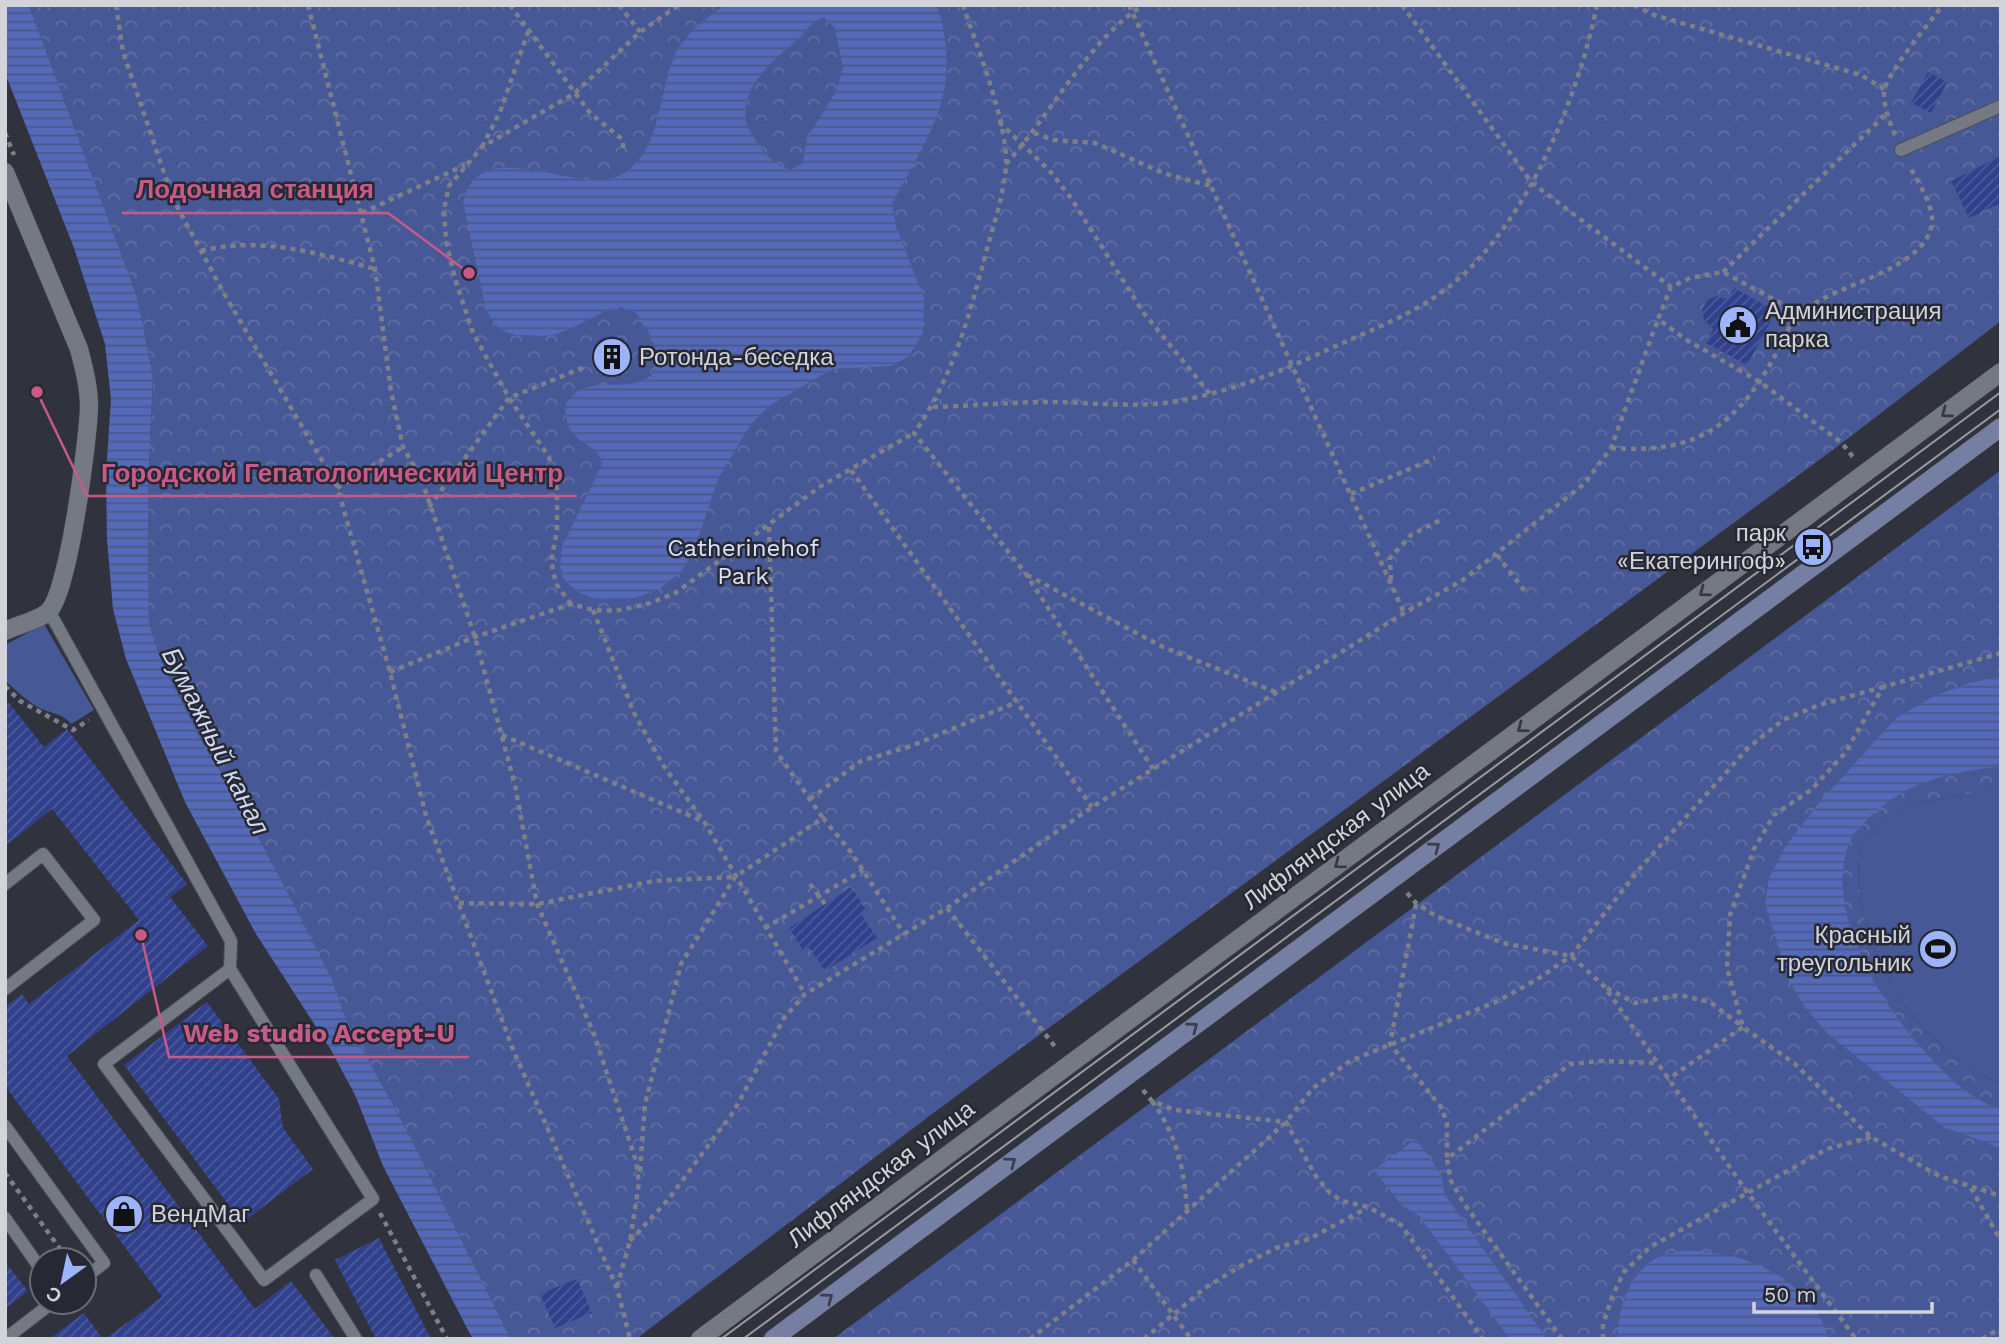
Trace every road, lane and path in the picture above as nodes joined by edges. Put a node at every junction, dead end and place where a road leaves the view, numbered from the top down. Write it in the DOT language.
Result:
graph roads {
  1 [pos="116,5"];
  2 [pos="308,5"];
  3 [pos="510,5"];
  4 [pos="620,5"];
  5 [pos="679,5"];
  6 [pos="963,5"];
  7 [pos="1129,5"];
  8 [pos="1143,5"];
  9 [pos="1402,5"];
  10 [pos="1597,5"];
  11 [pos="1634,5"];
  12 [pos="1935,5"];
  13 [pos="1943,5"];
  14 [pos="1133,12"];
  15 [pos="1936,15"];
  16 [pos="528,31"];
  17 [pos="640,32"];
  18 [pos="1884,89"];
  19 [pos="575,93"];
  20 [pos="2001,106"];
  21 [pos="1886,114"];
  22 [pos="999,122"];
  23 [pos="1034,133"];
  24 [pos="1023,145"];
  25 [pos="482,147"];
  26 [pos="1901,149"];
  27 [pos="623,150"];
  28 [pos="466,164"];
  29 [pos="1006,164"];
  30 [pos="5,172"];
  31 [pos="1532,183"];
  32 [pos="1212,187"];
  33 [pos="362,213"];
  34 [pos="201,251"];
  35 [pos="375,269"];
  36 [pos="1723,272"];
  37 [pos="1671,287"];
  38 [pos="1799,313"];
  39 [pos="1658,319"];
  40 [pos="587,366"];
  41 [pos="1294,366"];
  42 [pos="2001,372"];
  43 [pos="1760,382"];
  44 [pos="1210,394"];
  45 [pos="509,398"];
  46 [pos="933,407"];
  47 [pos="2001,427"];
  48 [pos="914,433"];
  49 [pos="404,447"];
  50 [pos="1611,448"];
  51 [pos="1853,457"];
  52 [pos="1435,458"];
  53 [pos="851,470"];
  54 [pos="337,488"];
  55 [pos="1351,495"];
  56 [pos="429,507"];
  57 [pos="1444,518"];
  58 [pos="769,527"];
  59 [pos="1497,555"];
  60 [pos="1026,574"];
  61 [pos="1392,584"];
  62 [pos="1527,594"];
  63 [pos="571,604"];
  64 [pos="593,610"];
  65 [pos="49,611"];
  66 [pos="1404,613"];
  67 [pos="5,631"];
  68 [pos="475,637"];
  69 [pos="2001,653"];
  70 [pos="390,672"];
  71 [pos="5,686"];
  72 [pos="1883,687"];
  73 [pos="1279,693"];
  74 [pos="1017,702"];
  75 [pos="104,711"];
  76 [pos="501,735"];
  77 [pos="1153,769"];
  78 [pos="810,799"];
  79 [pos="1092,807"];
  80 [pos="823,818"];
  81 [pos="703,821"];
  82 [pos="863,870"];
  83 [pos="735,877"];
  84 [pos="5,884"];
  85 [pos="810,884"];
  86 [pos="1407,892"];
  87 [pos="819,897"];
  88 [pos="458,903"];
  89 [pos="1416,903"];
  90 [pos="537,904"];
  91 [pos="825,904"];
  92 [pos="947,908"];
  93 [pos="765,928"];
  94 [pos="904,934"];
  95 [pos="1571,956"];
  96 [pos="230,969"];
  97 [pos="1605,986"];
  98 [pos="5,989"];
  99 [pos="805,994"];
  100 [pos="1743,1027"];
  101 [pos="1390,1044"];
  102 [pos="1056,1048"];
  103 [pos="1657,1063"];
  104 [pos="1667,1080"];
  105 [pos="1143,1090"];
  106 [pos="1152,1101"];
  107 [pos="1286,1122"];
  108 [pos="5,1126"];
  109 [pos="1871,1137"];
  110 [pos="1447,1159"];
  111 [pos="5,1173"];
  112 [pos="639,1183"];
  113 [pos="1971,1188"];
  114 [pos="1747,1192"];
  115 [pos="2001,1196"];
  116 [pos="373,1199"];
  117 [pos="1368,1207"];
  118 [pos="1187,1211"];
  119 [pos="5,1218"];
  120 [pos="630,1241"];
  121 [pos="2001,1241"];
  122 [pos="58,1246"];
  123 [pos="92,1246"];
  124 [pos="28,1251"];
  125 [pos="98,1255"];
  126 [pos="1133,1260"];
  127 [pos="98,1268"];
  128 [pos="316,1275"];
  129 [pos="617,1288"];
  130 [pos="1174,1314"];
  131 [pos="35,1316"];
  132 [pos="2001,1328"];
  133 [pos="5,1339"];
  134 [pos="356,1339"];
  135 [pos="447,1339"];
  136 [pos="630,1339"];
  137 [pos="700,1339"];
  138 [pos="773,1339"];
  139 [pos="1030,1339"];
  140 [pos="1144,1339"];
  141 [pos="1191,1339"];
  142 [pos="1483,1339"];
  143 [pos="1562,1339"];
  144 [pos="1603,1339"];
  145 [pos="1856,1339"];
  146 [pos="1982,1339"];
  1 -- 34 [label="path"];
  2 -- 33 [label="path"];
  3 -- 16 [label="path"];
  4 -- 17 [label="path"];
  5 -- 17 [label="path"];
  6 -- 22 [label="path"];
  7 -- 14 [label="path"];
  8 -- 14 [label="path"];
  9 -- 31 [label="path"];
  10 -- 31 [label="path"];
  11 -- 18 [label="path"];
  12 -- 15 [label="path"];
  13 -- 15 [label="path"];
  14 -- 23 [label="path"];
  14 -- 32 [label="path"];
  15 -- 18 [label="path"];
  16 -- 19 [label="path"];
  16 -- 25 [label="path"];
  17 -- 19 [label="path"];
  18 -- 21 [label="path"];
  19 -- 25 [label="path"];
  19 -- 27 [label="path"];
  20 -- 26 [label="lane"];
  21 -- 26 [label="path"];
  21 -- 36 [label="path"];
  22 -- 24 [label="path"];
  22 -- 29 [label="path"];
  23 -- 24 [label="path"];
  23 -- 32 [label="path"];
  24 -- 29 [label="path"];
  24 -- 44 [label="path"];
  25 -- 28 [label="path"];
  26 -- 38 [label="path"];
  28 -- 33 [label="path"];
  28 -- 45 [label="path"];
  29 -- 46 [label="path"];
  30 -- 65 [label="street"];
  31 -- 37 [label="path"];
  31 -- 41 [label="path"];
  32 -- 41 [label="path"];
  33 -- 35 [label="path"];
  34 -- 35 [label="path"];
  34 -- 54 [label="path"];
  35 -- 49 [label="path"];
  36 -- 37 [label="path"];
  36 -- 38 [label="path"];
  37 -- 39 [label="path"];
  38 -- 43 [label="path"];
  39 -- 43 [label="path"];
  39 -- 50 [label="path"];
  40 -- 45 [label="path"];
  41 -- 44 [label="path"];
  41 -- 55 [label="path"];
  42 -- 137 [label="street, Лифляндская улица, one-way"];
  43 -- 50 [label="path"];
  43 -- 51 [label="path"];
  44 -- 46 [label="path"];
  45 -- 56 [label="path"];
  45 -- 63 [label="path"];
  46 -- 48 [label="path"];
  138 -- 47 [label="main road, one-way"];
  48 -- 53 [label="path"];
  48 -- 60 [label="path"];
  49 -- 54 [label="path"];
  49 -- 56 [label="path"];
  50 -- 59 [label="path"];
  52 -- 55 [label="path"];
  53 -- 58 [label="path"];
  53 -- 74 [label="path"];
  54 -- 70 [label="path"];
  55 -- 61 [label="path"];
  56 -- 68 [label="path"];
  57 -- 61 [label="path"];
  58 -- 64 [label="path"];
  58 -- 78 [label="path"];
  59 -- 62 [label="path"];
  59 -- 66 [label="path"];
  60 -- 73 [label="path"];
  60 -- 77 [label="path"];
  61 -- 66 [label="path"];
  63 -- 64 [label="path"];
  63 -- 68 [label="path"];
  64 -- 81 [label="path"];
  65 -- 67 [label="street"];
  65 -- 75 [label="lane"];
  66 -- 73 [label="path"];
  68 -- 70 [label="path"];
  68 -- 76 [label="path"];
  69 -- 72 [label="path"];
  70 -- 88 [label="path"];
  71 -- 75 [label="path"];
  72 -- 95 [label="path"];
  72 -- 100 [label="path"];
  73 -- 77 [label="path"];
  74 -- 78 [label="path"];
  74 -- 79 [label="path"];
  75 -- 96 [label="lane"];
  76 -- 81 [label="path"];
  76 -- 90 [label="path"];
  77 -- 79 [label="path"];
  78 -- 80 [label="path"];
  79 -- 92 [label="path"];
  80 -- 82 [label="path"];
  80 -- 83 [label="path"];
  81 -- 83 [label="path"];
  82 -- 87 [label="path"];
  82 -- 94 [label="path"];
  83 -- 90 [label="path"];
  83 -- 93 [label="path"];
  83 -- 112 [label="path"];
  84 -- 98 [label="lane"];
  85 -- 87 [label="path"];
  86 -- 89 [label="path"];
  87 -- 91 [label="path"];
  87 -- 93 [label="path"];
  88 -- 90 [label="path"];
  88 -- 129 [label="path"];
  89 -- 95 [label="path"];
  89 -- 101 [label="path"];
  90 -- 112 [label="path"];
  92 -- 94 [label="path"];
  92 -- 102 [label="path"];
  93 -- 99 [label="path"];
  94 -- 99 [label="path"];
  95 -- 97 [label="path"];
  95 -- 101 [label="path"];
  96 -- 116 [label="lane"];
  96 -- 116 [label="lane"];
  97 -- 100 [label="path"];
  97 -- 103 [label="path"];
  99 -- 120 [label="path"];
  100 -- 104 [label="path"];
  100 -- 109 [label="path"];
  101 -- 107 [label="path"];
  101 -- 110 [label="path"];
  103 -- 104 [label="path"];
  103 -- 110 [label="path"];
  104 -- 114 [label="path"];
  105 -- 106 [label="path"];
  106 -- 107 [label="path"];
  106 -- 118 [label="path"];
  107 -- 117 [label="path"];
  107 -- 118 [label="path"];
  108 -- 123 [label="lane"];
  109 -- 113 [label="path"];
  109 -- 114 [label="path"];
  110 -- 143 [label="path"];
  111 -- 122 [label="path"];
  112 -- 120 [label="path"];
  113 -- 115 [label="path"];
  113 -- 121 [label="path"];
  114 -- 144 [label="path"];
  114 -- 145 [label="path"];
  116 -- 135 [label="path"];
  117 -- 130 [label="path"];
  117 -- 142 [label="path"];
  118 -- 126 [label="path"];
  119 -- 124 [label="lane"];
  120 -- 129 [label="path"];
  125 -- 127 [label="lane"];
  126 -- 130 [label="path"];
  126 -- 139 [label="path"];
  128 -- 134 [label="lane"];
  129 -- 136 [label="path"];
  130 -- 140 [label="path"];
  130 -- 141 [label="path"];
  131 -- 133 [label="lane"];
  132 -- 146 [label="path"];
}
